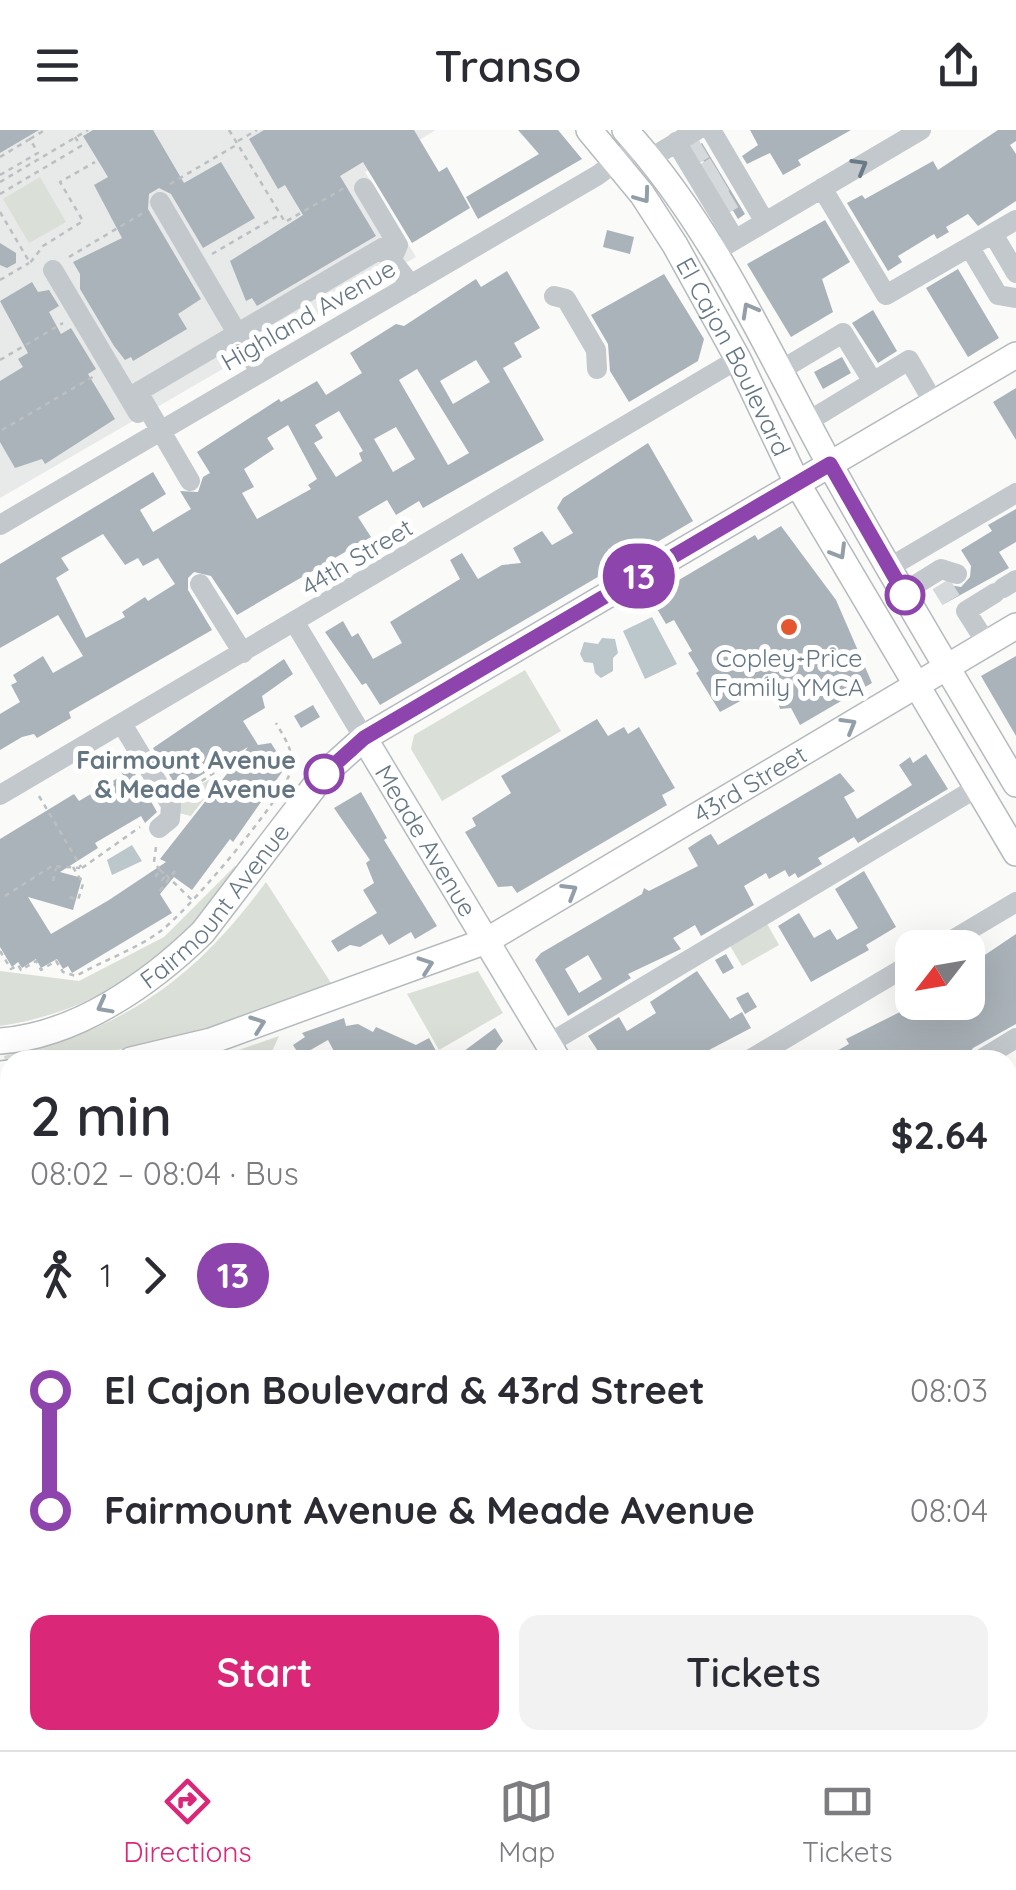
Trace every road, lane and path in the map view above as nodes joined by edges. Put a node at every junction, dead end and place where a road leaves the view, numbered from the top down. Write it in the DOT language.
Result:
graph roads {
  1 [pos="46,130"];
  2 [pos="88,130"];
  3 [pos="229,130"];
  4 [pos="257,130"];
  5 [pos="590,130"];
  6 [pos="697,130"];
  7 [pos="710,130"];
  8 [pos="921,130"];
  9 [pos="76,137"];
  10 [pos="30,139"];
  11 [pos="676,142"];
  12 [pos="237,143"];
  13 [pos="638,144"];
  14 [pos="0,157"];
  15 [pos="95,162"];
  16 [pos="616,162"];
  17 [pos="0,175"];
  18 [pos="0,182"];
  19 [pos="364,188"];
  20 [pos="690,188"];
  21 [pos="822,188"];
  22 [pos="0,194"];
  23 [pos="160,202"];
  24 [pos="0,212"];
  25 [pos="280,214"];
  26 [pos="1016,220"];
  27 [pos="765,222"];
  28 [pos="670,236"];
  29 [pos="996,239"];
  30 [pos="725,246"];
  31 [pos="973,253"];
  32 [pos="392,258"];
  33 [pos="30,262"];
  34 [pos="196,264"];
  35 [pos="52,269"];
  36 [pos="1016,273"];
  37 [pos="0,280"];
  38 [pos="411,284"];
  39 [pos="554,296"];
  40 [pos="1016,298"];
  41 [pos="79,314"];
  42 [pos="237,332"];
  43 [pos="1016,356"];
  44 [pos="738,359"];
  45 [pos="0,360"];
  46 [pos="110,366"];
  47 [pos="597,369"];
  48 [pos="260,372"];
  49 [pos="785,378"];
  50 [pos="873,382"];
  51 [pos="934,403"];
  52 [pos="807,422"];
  53 [pos="2,430"];
  54 [pos="156,433"];
  55 [pos="830,464"];
  56 [pos="190,481"];
  57 [pos="798,483"];
  58 [pos="1016,493"];
  59 [pos="0,497"];
  60 [pos="6,521"];
  61 [pos="890,568"];
  62 [pos="200,584"];
  63 [pos="1005,587"];
  64 [pos="954,588"];
  65 [pos="904,592"];
  66 [pos="296,623"];
  67 [pos="1016,626"];
  68 [pos="987,644"];
  69 [pos="243,654"];
  70 [pos="948,668"];
  71 [pos="918,686"];
  72 [pos="276,723"];
  73 [pos="122,724"];
  74 [pos="364,738"];
  75 [pos="238,757"];
  76 [pos="1013,771"];
  77 [pos="212,776"];
  78 [pos="978,788"];
  79 [pos="234,792"];
  80 [pos="38,794"];
  81 [pos="0,795"];
  82 [pos="170,801"];
  83 [pos="68,832"];
  84 [pos="61,833"];
  85 [pos="53,834"];
  86 [pos="155,838"];
  87 [pos="150,852"];
  88 [pos="1016,852"];
  89 [pos="73,866"];
  90 [pos="56,867"];
  91 [pos="82,868"];
  92 [pos="160,870"];
  93 [pos="175,871"];
  94 [pos="168,877"];
  95 [pos="162,880"];
  96 [pos="53,881"];
  97 [pos="5,896"];
  98 [pos="70,897"];
  99 [pos="194,902"];
  100 [pos="1016,902"];
  101 [pos="969,930"];
  102 [pos="486,941"];
  103 [pos="0,951"];
  104 [pos="895,973"];
  105 [pos="0,1041"];
  106 [pos="171,1050"];
  107 [pos="552,1050"];
  108 [pos="556,1050"];
  109 [pos="766,1050"];
  1 -- 10 [label="path"];
  2 -- 9 [label="path"];
  3 -- 12 [label="path"];
  4 -- 12 [label="path"];
  5 -- 16 [label="main road, El Cajon Boulevard"];
  6 -- 11 [label="street, Highland Avenue"];
  7 -- 27 [label="street"];
  21 -- 8 [label="street, one-way"];
  9 -- 18 [label="path"];
  9 -- 22 [label="path"];
  10 -- 14 [label="path"];
  10 -- 17 [label="path"];
  11 -- 13 [label="street, Highland Avenue"];
  11 -- 20 [label="street"];
  12 -- 23 [label="path"];
  12 -- 25 [label="path"];
  13 -- 16 [label="street, Highland Avenue"];
  13 -- 20 [label="main road, El Cajon Boulevard"];
  15 -- 33 [label="path"];
  16 -- 28 [label="main road, El Cajon Boulevard, one-way"];
  16 -- 38 [label="street, Highland Avenue"];
  19 -- 25 [label="path"];
  19 -- 32 [label="street"];
  20 -- 30 [label="main road, El Cajon Boulevard"];
  21 -- 26 [label="street"];
  21 -- 27 [label="street"];
  23 -- 34 [label="street"];
  23 -- 35 [label="path"];
  24 -- 33 [label="path"];
  25 -- 34 [label="path"];
  27 -- 30 [label="street"];
  28 -- 30 [label="main road"];
  28 -- 44 [label="main road, El Cajon Boulevard"];
  29 -- 36 [label="street"];
  49 -- 30 [label="main road, El Cajon Boulevard, one-way"];
  31 -- 40 [label="street"];
  32 -- 38 [label="street"];
  32 -- 42 [label="street"];
  33 -- 35 [label="path"];
  33 -- 37 [label="path"];
  34 -- 42 [label="street"];
  35 -- 41 [label="street"];
  38 -- 48 [label="street, Highland Avenue"];
  39 -- 47 [label="street"];
  41 -- 45 [label="path"];
  41 -- 46 [label="street"];
  42 -- 48 [label="street"];
  42 -- 54 [label="street"];
  43 -- 51 [label="main road, Fairmount Avenue"];
  44 -- 49 [label="main road"];
  44 -- 57 [label="main road, El Cajon Boulevard"];
  44 -- 66 [label="street, 44th Street"];
  46 -- 53 [label="path"];
  46 -- 54 [label="street"];
  48 -- 54 [label="street, Highland Avenue"];
  49 -- 50 [label="street"];
  49 -- 52 [label="main road, El Cajon Boulevard"];
  50 -- 51 [label="street"];
  50 -- 52 [label="street"];
  51 -- 55 [label="main road, Fairmount Avenue"];
  52 -- 55 [label="main road, El Cajon Boulevard"];
  54 -- 56 [label="street"];
  54 -- 60 [label="street, Highland Avenue"];
  55 -- 57 [label="main road, Fairmount Avenue"];
  55 -- 61 [label="main road, El Cajon Boulevard"];
  57 -- 71 [label="main road, El Cajon Boulevard, one-way"];
  57 -- 74 [label="main road, Fairmount Avenue"];
  58 -- 61 [label="street"];
  59 -- 60 [label="street"];
  61 -- 65 [label="main road, El Cajon Boulevard"];
  62 -- 69 [label="street"];
  63 -- 64 [label="street"];
  64 -- 65 [label="street"];
  64 -- 68 [label="street"];
  65 -- 70 [label="main road, El Cajon Boulevard"];
  66 -- 69 [label="street, 44th Street"];
  66 -- 74 [label="street, Meade Avenue"];
  67 -- 68 [label="main road, 43rd Street"];
  68 -- 70 [label="main road, 43rd Street"];
  69 -- 73 [label="street, 44th Street"];
  70 -- 71 [label="main road, 43rd Street"];
  70 -- 76 [label="main road, El Cajon Boulevard"];
  71 -- 78 [label="main road, El Cajon Boulevard"];
  102 -- 71 [label="main road, 43rd Street, one-way"];
  72 -- 99 [label="path"];
  73 -- 81 [label="street, 44th Street"];
  73 -- 82 [label="street"];
  74 -- 102 [label="main road, Meade Avenue"];
  74 -- 105 [label="main road, Fairmount Avenue, one-way"];
  75 -- 77 [label="path"];
  77 -- 79 [label="path"];
  77 -- 82 [label="path"];
  78 -- 88 [label="main road, El Cajon Boulevard"];
  78 -- 108 [label="street"];
  80 -- 84 [label="path"];
  82 -- 86 [label="street"];
  83 -- 84 [label="path"];
  84 -- 85 [label="path"];
  84 -- 91 [label="path"];
  86 -- 87 [label="path"];
  86 -- 91 [label="path"];
  86 -- 92 [label="path"];
  89 -- 90 [label="path"];
  89 -- 91 [label="path"];
  89 -- 98 [label="path"];
  90 -- 96 [label="path"];
  90 -- 97 [label="path"];
  92 -- 94 [label="path"];
  92 -- 95 [label="path"];
  93 -- 94 [label="path"];
  94 -- 95 [label="path"];
  94 -- 95 [label="path"];
  94 -- 99 [label="path"];
  99 -- 103 [label="path"];
  100 -- 101 [label="street"];
  106 -- 102 [label="main road, one-way"];
  102 -- 107 [label="main road, Meade Avenue"];
  104 -- 109 [label="street"];
}
